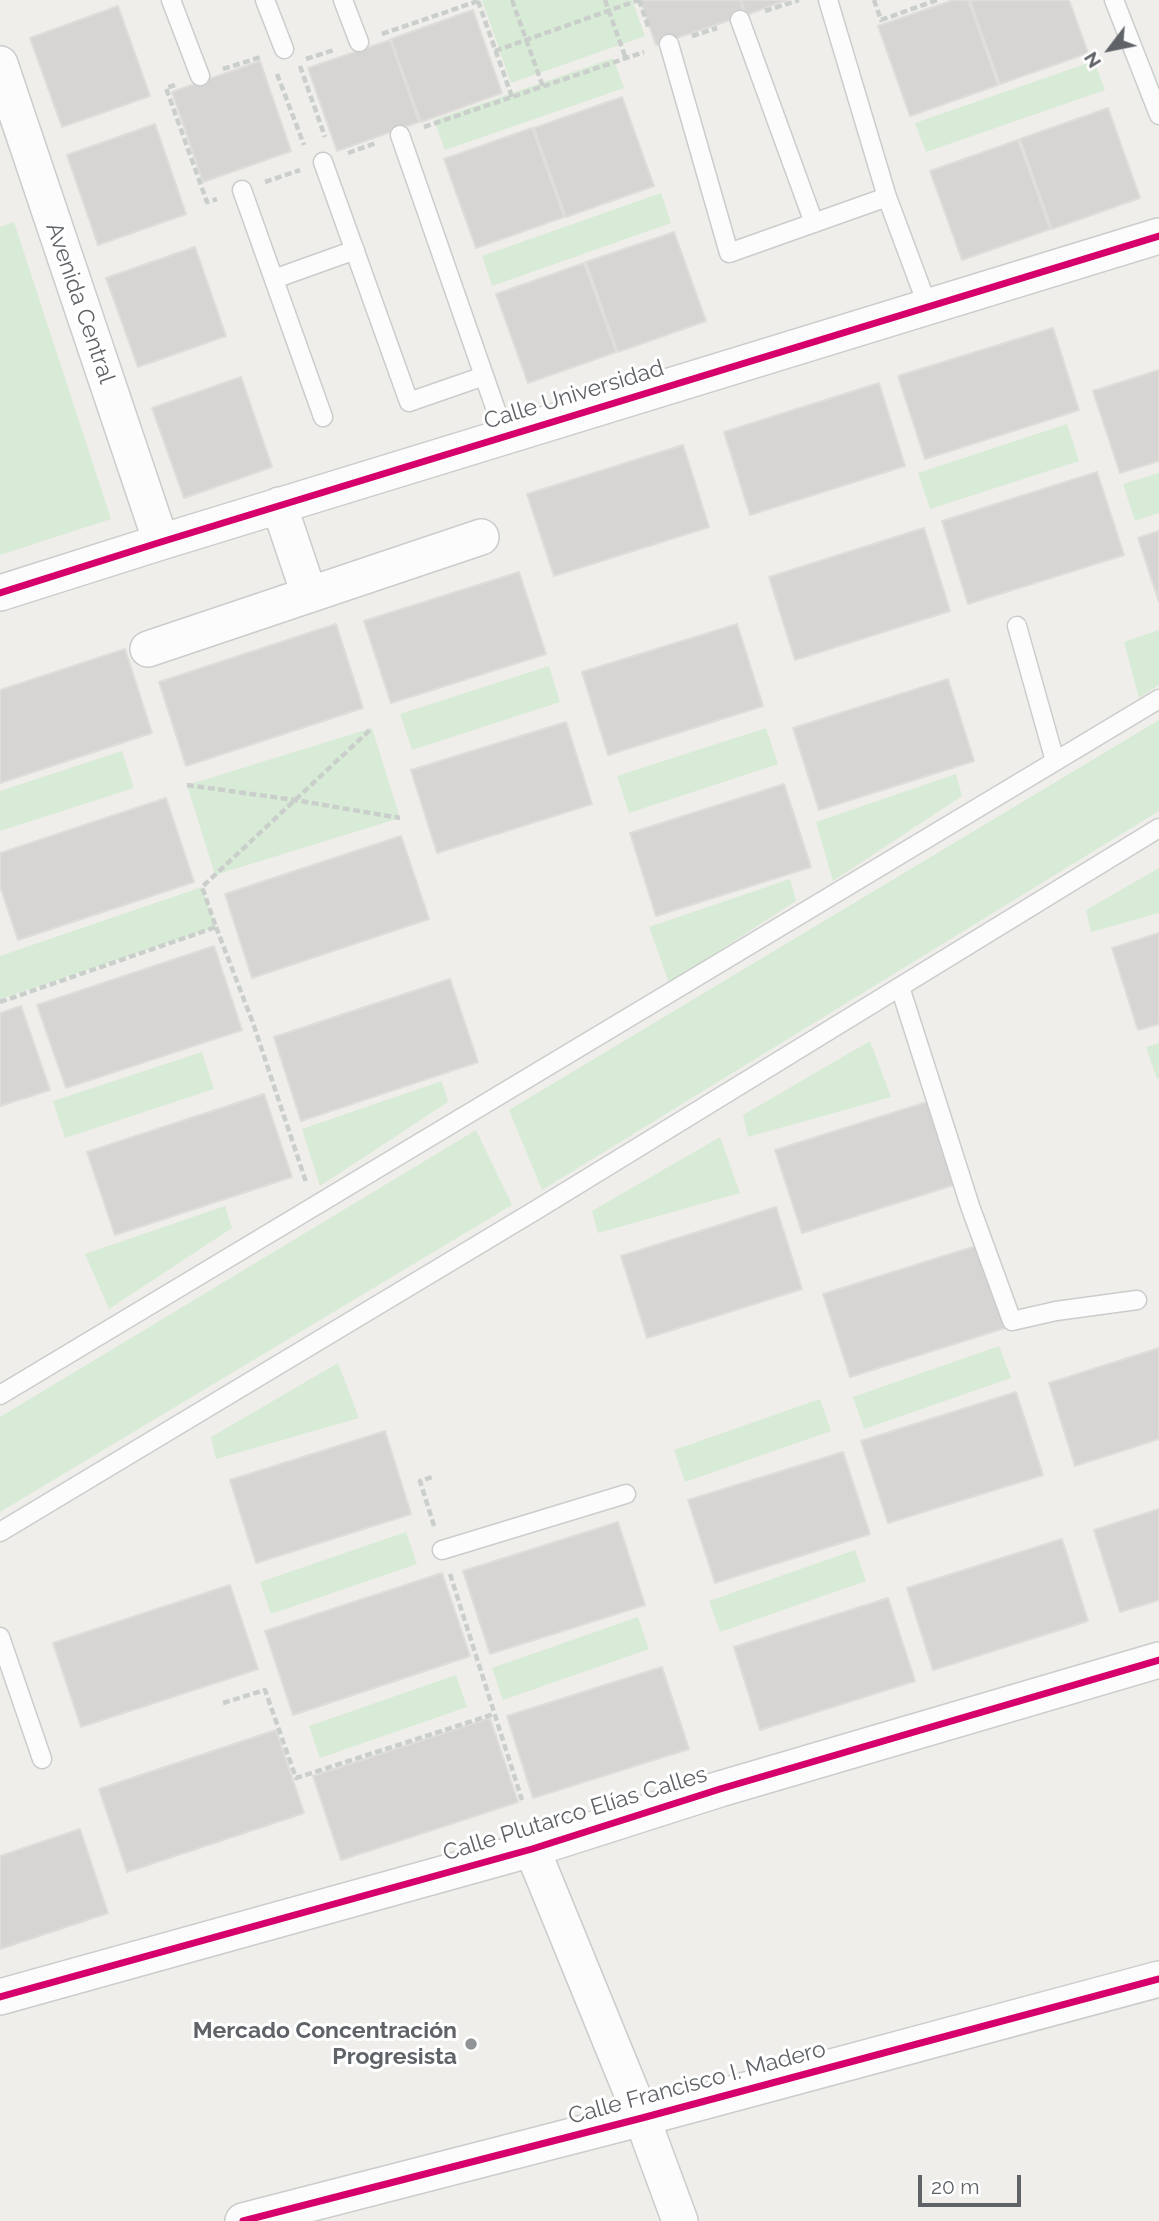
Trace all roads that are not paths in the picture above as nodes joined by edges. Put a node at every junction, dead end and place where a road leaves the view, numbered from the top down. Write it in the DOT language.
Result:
graph roads {
  1 [pos="171,0"];
  2 [pos="265,0"];
  3 [pos="343,0"];
  4 [pos="828,0"];
  5 [pos="1114,0"];
  6 [pos="740,20"];
  7 [pos="359,42"];
  8 [pos="662,46"];
  9 [pos="277,52"];
  10 [pos="0,64"];
  11 [pos="200,76"];
  12 [pos="1159,115"];
  13 [pos="400,135"];
  14 [pos="323,162"];
  15 [pos="242,190"];
  16 [pos="887,197"];
  17 [pos="814,223"];
  18 [pos="1159,236"];
  19 [pos="355,250"];
  20 [pos="274,279"];
  21 [pos="928,307"];
  22 [pos="484,376"];
  23 [pos="323,417"];
  24 [pos="505,436"];
  25 [pos="279,506"];
  26 [pos="481,537"];
  27 [pos="161,542"];
  28 [pos="0,593"];
  29 [pos="309,594"];
  30 [pos="1017,626"];
  31 [pos="148,649"];
  32 [pos="1159,699"];
  33 [pos="1055,761"];
  34 [pos="1159,828"];
  35 [pos="901,986"];
  36 [pos="1136,1300"];
  37 [pos="0,1395"];
  38 [pos="625,1494"];
  39 [pos="0,1532"];
  40 [pos="442,1550"];
  41 [pos="0,1637"];
  42 [pos="1159,1660"];
  43 [pos="42,1759"];
  44 [pos="532,1849"];
  45 [pos="1159,1979"];
  46 [pos="0,1997"];
  47 [pos="642,2118"];
  48 [pos="243,2221"];
  49 [pos="680,2221"];
  1 -- 11 [label="lane"];
  2 -- 9 [label="lane"];
  3 -- 7 [label="lane"];
  4 -- 16 [label="lane"];
  5 -- 12 [label="lane"];
  6 -- 17 [label="lane"];
  8 -- 17 [label="lane"];
  10 -- 27 [label="street, Avenida Central"];
  13 -- 22 [label="lane"];
  14 -- 19 [label="lane"];
  15 -- 20 [label="lane"];
  16 -- 17 [label="lane"];
  16 -- 21 [label="lane"];
  18 -- 21 [label="street, Calle Universidad"];
  19 -- 20 [label="lane"];
  19 -- 22 [label="lane"];
  20 -- 23 [label="lane"];
  21 -- 24 [label="street, Calle Universidad"];
  22 -- 24 [label="lane"];
  24 -- 25 [label="street, Calle Universidad"];
  25 -- 27 [label="street, Calle Universidad"];
  25 -- 29 [label="street"];
  26 -- 29 [label="street"];
  27 -- 28 [label="street, Calle Universidad"];
  29 -- 31 [label="street"];
  30 -- 33 [label="lane"];
  32 -- 33 [label="lane"];
  33 -- 37 [label="lane"];
  34 -- 35 [label="lane"];
  35 -- 36 [label="lane"];
  35 -- 39 [label="lane"];
  38 -- 40 [label="lane"];
  41 -- 43 [label="lane"];
  42 -- 44 [label="street, Calle Plutarco Elías Calles"];
  44 -- 46 [label="street, Calle Plutarco Elías Calles"];
  44 -- 47 [label="street"];
  45 -- 47 [label="street, Calle Francisco I. Madero"];
  47 -- 48 [label="street, Calle Francisco I. Madero"];
  47 -- 49 [label="street"];
}
